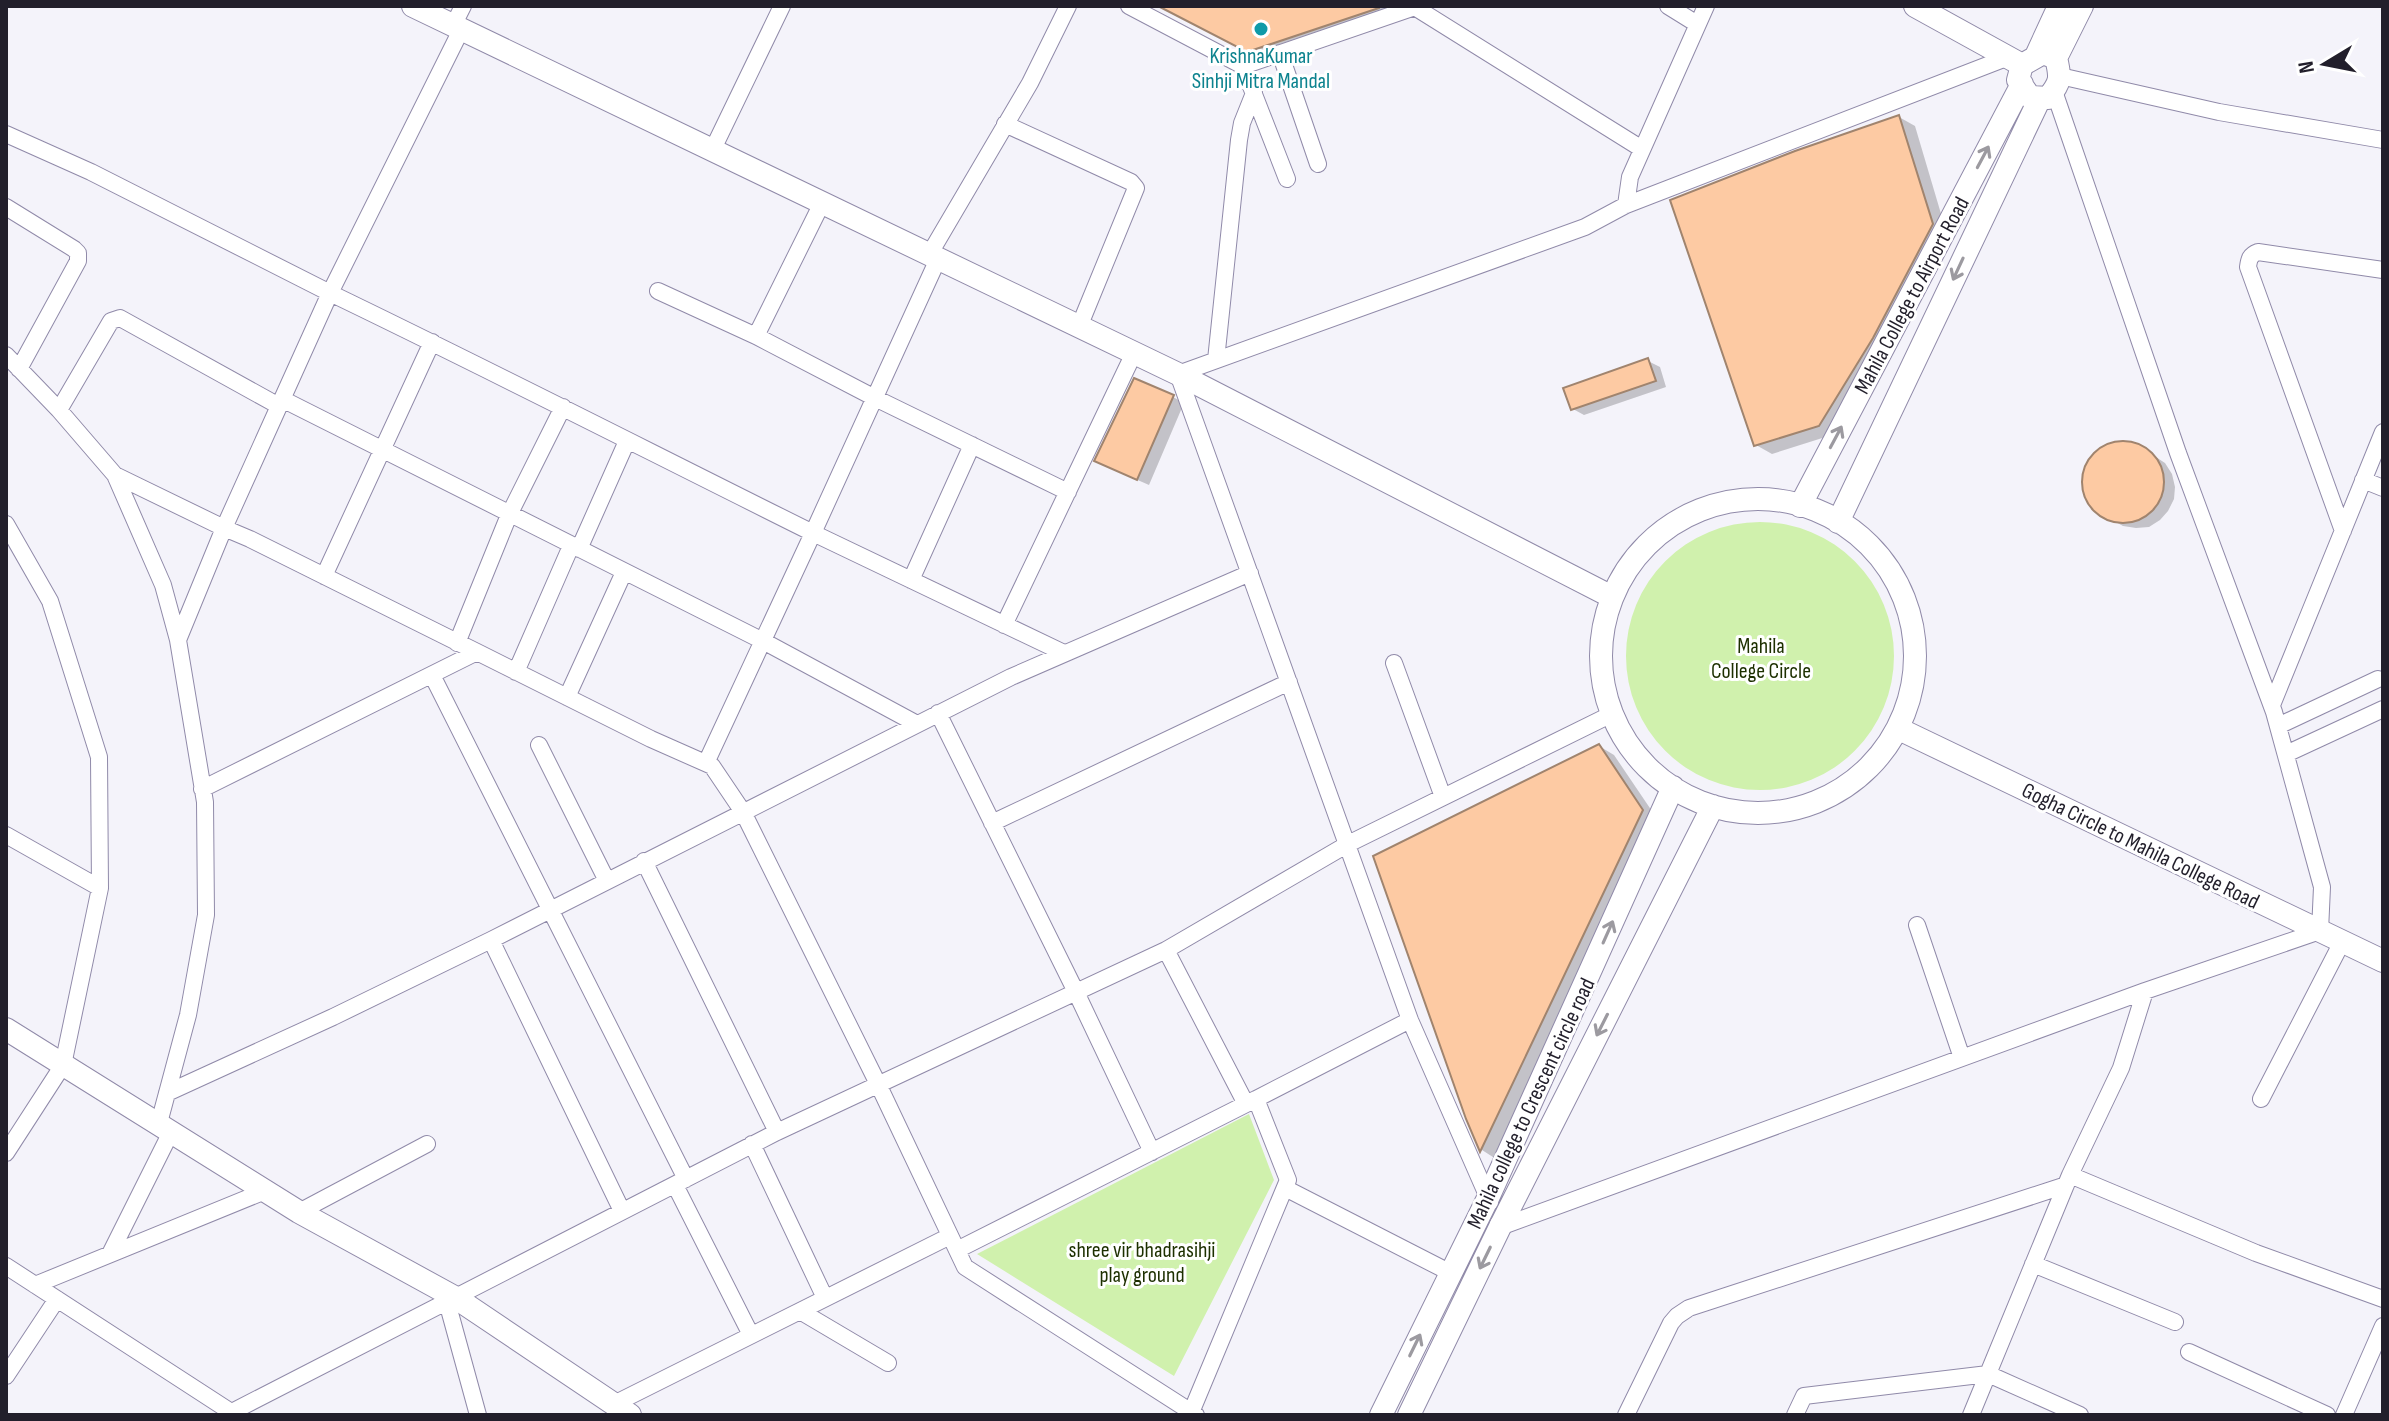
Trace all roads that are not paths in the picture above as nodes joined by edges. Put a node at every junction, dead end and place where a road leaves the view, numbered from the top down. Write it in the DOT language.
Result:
graph roads {
  1 [pos="413,6"];
  2 [pos="782,6"];
  3 [pos="1068,6"];
  4 [pos="1129,6"];
  5 [pos="1668,6"];
  6 [pos="1706,6"];
  7 [pos="1915,6"];
  8 [pos="2059,6"];
  9 [pos="2082,6"];
  10 [pos="1414,7"];
  11 [pos="459,21"];
  12 [pos="1697,24"];
  13 [pos="1280,53"];
  14 [pos="1243,66"];
  15 [pos="2037,73"];
  16 [pos="1254,93"];
  17 [pos="1005,124"];
  18 [pos="6,134"];
  19 [pos="2383,140"];
  20 [pos="1642,149"];
  21 [pos="712,151"];
  22 [pos="1318,164"];
  23 [pos="1287,179"];
  24 [pos="822,203"];
  25 [pos="1626,205"];
  26 [pos="6,207"];
  27 [pos="934,257"];
  28 [pos="2383,270"];
  29 [pos="658,291"];
  30 [pos="330,293"];
  31 [pos="1079,327"];
  32 [pos="756,336"];
  33 [pos="432,342"];
  34 [pos="1134,353"];
  35 [pos="6,355"];
  36 [pos="1216,360"];
  37 [pos="19,369"];
  38 [pos="1178,374"];
  39 [pos="875,398"];
  40 [pos="280,403"];
  41 [pos="563,407"];
  42 [pos="59,410"];
  43 [pos="2383,432"];
  44 [pos="627,441"];
  45 [pos="972,445"];
  46 [pos="382,448"];
  47 [pos="115,475"];
  48 [pos="2363,480"];
  49 [pos="2383,488"];
  50 [pos="1068,492"];
  51 [pos="1800,506"];
  52 [pos="509,515"];
  53 [pos="1838,522"];
  54 [pos="6,524"];
  55 [pos="224,528"];
  56 [pos="2343,531"];
  57 [pos="813,533"];
  58 [pos="575,548"];
  59 [pos="624,572"];
  60 [pos="1250,573"];
  61 [pos="324,576"];
  62 [pos="911,580"];
  63 [pos="1612,597"];
  64 [pos="1004,625"];
  65 [pos="178,640"];
  66 [pos="763,641"];
  67 [pos="457,643"];
  68 [pos="477,652"];
  69 [pos="1064,653"];
  70 [pos="1394,663"];
  71 [pos="516,672"];
  72 [pos="432,675"];
  73 [pos="2378,679"];
  74 [pos="1289,682"];
  75 [pos="567,697"];
  76 [pos="2272,705"];
  77 [pos="2383,709"];
  78 [pos="938,713"];
  79 [pos="1612,714"];
  80 [pos="917,724"];
  81 [pos="2278,726"];
  82 [pos="1899,729"];
  83 [pos="539,745"];
  84 [pos="2286,754"];
  85 [pos="706,763"];
  86 [pos="1673,787"];
  87 [pos="202,789"];
  88 [pos="1443,797"];
  89 [pos="1713,806"];
  90 [pos="743,812"];
  91 [pos="992,823"];
  92 [pos="6,835"];
  93 [pos="1348,844"];
  94 [pos="644,861"];
  95 [pos="607,881"];
  96 [pos="100,888"];
  97 [pos="550,910"];
  98 [pos="1917,925"];
  99 [pos="2320,931"];
  100 [pos="491,940"];
  101 [pos="2342,942"];
  102 [pos="1166,950"];
  103 [pos="2383,961"];
  104 [pos="2145,991"];
  105 [pos="1076,992"];
  106 [pos="1410,1020"];
  107 [pos="6,1029"];
  108 [pos="1962,1058"];
  109 [pos="63,1065"];
  110 [pos="879,1086"];
  111 [pos="167,1093"];
  112 [pos="2261,1099"];
  113 [pos="1251,1102"];
  114 [pos="165,1128"];
  115 [pos="777,1132"];
  116 [pos="427,1144"];
  117 [pos="752,1144"];
  118 [pos="1152,1152"];
  119 [pos="6,1153"];
  120 [pos="2068,1180"];
  121 [pos="680,1182"];
  122 [pos="1285,1188"];
  123 [pos="265,1191"];
  124 [pos="1488,1198"];
  125 [pos="622,1211"];
  126 [pos="299,1212"];
  127 [pos="1500,1227"];
  128 [pos="953,1243"];
  129 [pos="110,1254"];
  130 [pos="2033,1264"];
  131 [pos="6,1266"];
  132 [pos="1451,1273"];
  133 [pos="35,1285"];
  134 [pos="825,1298"];
  135 [pos="57,1299"];
  136 [pos="2383,1299"];
  137 [pos="451,1300"];
  138 [pos="800,1311"];
  139 [pos="2175,1322"];
  140 [pos="2383,1326"];
  141 [pos="751,1335"];
  142 [pos="2189,1352"];
  143 [pos="888,1363"];
  144 [pos="1988,1374"];
  145 [pos="6,1376"];
  146 [pos="622,1409"];
  147 [pos="229,1414"];
  148 [pos="1192,1414"];
  149 [pos="478,1415"];
  150 [pos="1381,1415"];
  151 [pos="1409,1415"];
  152 [pos="1626,1415"];
  153 [pos="1795,1415"];
  154 [pos="1971,1415"];
  155 [pos="2080,1415"];
  156 [pos="2327,1415"];
  157 [pos="2344,1415"];
  1 -- 11 [label="main road"];
  2 -- 21 [label="street"];
  3 -- 17 [label="street"];
  4 -- 14 [label="street"];
  5 -- 12 [label="street"];
  6 -- 12 [label="street"];
  7 -- 15 [label="main road"];
  8 -- 15 [label="main road, Mahila College to Airport Road"];
  9 -- 15 [label="main road, Mahila College to Airport Road"];
  10 -- 13 [label="street"];
  10 -- 20 [label="street"];
  11 -- 21 [label="main road"];
  11 -- 30 [label="street"];
  12 -- 20 [label="street"];
  13 -- 14 [label="street"];
  13 -- 22 [label="street"];
  14 -- 16 [label="street"];
  15 -- 19 [label="street"];
  15 -- 25 [label="street"];
  51 -- 15 [label="main road, Mahila College to Airport Road, one-way"];
  15 -- 53 [label="main road, Mahila College to Airport Road, one-way"];
  15 -- 76 [label="street"];
  16 -- 23 [label="street"];
  16 -- 36 [label="street"];
  17 -- 27 [label="street"];
  17 -- 31 [label="street"];
  18 -- 30 [label="street"];
  20 -- 25 [label="street"];
  21 -- 24 [label="main road"];
  24 -- 27 [label="main road"];
  24 -- 32 [label="street"];
  25 -- 36 [label="street"];
  26 -- 37 [label="street"];
  27 -- 31 [label="main road"];
  27 -- 39 [label="street"];
  28 -- 56 [label="street"];
  29 -- 32 [label="street"];
  30 -- 33 [label="street"];
  30 -- 40 [label="street"];
  31 -- 34 [label="main road"];
  32 -- 39 [label="street"];
  33 -- 41 [label="street"];
  33 -- 46 [label="street"];
  34 -- 38 [label="main road"];
  34 -- 50 [label="street"];
  35 -- 37 [label="street"];
  36 -- 38 [label="street"];
  37 -- 42 [label="street"];
  38 -- 60 [label="street"];
  38 -- 63 [label="main road"];
  39 -- 45 [label="street"];
  39 -- 57 [label="street"];
  40 -- 42 [label="street"];
  40 -- 46 [label="street"];
  40 -- 55 [label="street"];
  41 -- 44 [label="street"];
  41 -- 52 [label="street"];
  42 -- 47 [label="street"];
  43 -- 48 [label="street"];
  44 -- 57 [label="street"];
  44 -- 58 [label="street"];
  45 -- 50 [label="street"];
  45 -- 62 [label="street"];
  46 -- 52 [label="street"];
  46 -- 61 [label="street"];
  47 -- 55 [label="street"];
  47 -- 65 [label="street"];
  48 -- 49 [label="street"];
  48 -- 56 [label="street"];
  50 -- 64 [label="street"];
  51 -- 53 [label="main road"];
  51 -- 63 [label="main road"];
  52 -- 58 [label="street"];
  52 -- 67 [label="street"];
  53 -- 82 [label="main road"];
  54 -- 96 [label="street"];
  55 -- 61 [label="street"];
  55 -- 65 [label="street"];
  56 -- 76 [label="street"];
  57 -- 62 [label="street"];
  57 -- 66 [label="street"];
  58 -- 59 [label="street"];
  58 -- 71 [label="street"];
  59 -- 66 [label="street"];
  59 -- 75 [label="street"];
  60 -- 69 [label="street"];
  60 -- 74 [label="street"];
  61 -- 67 [label="street"];
  62 -- 64 [label="street"];
  63 -- 79 [label="main road"];
  64 -- 69 [label="street"];
  65 -- 87 [label="street"];
  66 -- 80 [label="street"];
  66 -- 85 [label="street"];
  67 -- 68 [label="street"];
  68 -- 71 [label="street"];
  68 -- 72 [label="street"];
  69 -- 78 [label="street"];
  70 -- 88 [label="street"];
  71 -- 75 [label="street"];
  72 -- 87 [label="street"];
  72 -- 97 [label="street"];
  73 -- 81 [label="street"];
  74 -- 91 [label="street"];
  74 -- 93 [label="street"];
  75 -- 85 [label="street"];
  76 -- 81 [label="street"];
  77 -- 84 [label="street"];
  78 -- 80 [label="street"];
  78 -- 91 [label="street"];
  79 -- 86 [label="main road"];
  79 -- 88 [label="street"];
  80 -- 90 [label="street"];
  81 -- 84 [label="street"];
  82 -- 89 [label="main road"];
  82 -- 99 [label="main road, Gogha Circle to Mahila College Road"];
  83 -- 95 [label="street"];
  84 -- 99 [label="street"];
  85 -- 90 [label="street"];
  86 -- 89 [label="main road"];
  124 -- 86 [label="main road, Mahila college to Crescent circle road, one-way"];
  87 -- 111 [label="street"];
  88 -- 93 [label="street"];
  89 -- 127 [label="main road, Mahila college to Crescent circle road, one-way"];
  90 -- 94 [label="street"];
  90 -- 110 [label="street"];
  91 -- 105 [label="street"];
  92 -- 96 [label="street"];
  93 -- 102 [label="street"];
  93 -- 106 [label="street"];
  94 -- 95 [label="street"];
  94 -- 115 [label="street"];
  95 -- 97 [label="street"];
  96 -- 109 [label="street"];
  97 -- 100 [label="street"];
  97 -- 121 [label="street"];
  98 -- 108 [label="street"];
  99 -- 101 [label="main road, Gogha Circle to Mahila College Road"];
  99 -- 104 [label="street"];
  100 -- 111 [label="street"];
  100 -- 125 [label="street"];
  101 -- 103 [label="main road, Gogha Circle to Mahila College Road"];
  101 -- 112 [label="street"];
  102 -- 105 [label="street"];
  102 -- 113 [label="street"];
  104 -- 108 [label="street"];
  104 -- 120 [label="street"];
  105 -- 110 [label="street"];
  105 -- 118 [label="street"];
  106 -- 113 [label="street"];
  106 -- 124 [label="street"];
  107 -- 109 [label="main road"];
  108 -- 127 [label="street"];
  109 -- 114 [label="main road"];
  109 -- 119 [label="street"];
  110 -- 115 [label="street"];
  110 -- 128 [label="street"];
  111 -- 114 [label="street"];
  113 -- 118 [label="street"];
  113 -- 122 [label="street"];
  114 -- 123 [label="main road"];
  114 -- 129 [label="street"];
  115 -- 117 [label="street"];
  116 -- 126 [label="street"];
  117 -- 121 [label="street"];
  117 -- 134 [label="street"];
  118 -- 128 [label="street"];
  120 -- 130 [label="street"];
  120 -- 136 [label="street"];
  120 -- 152 [label="street"];
  121 -- 125 [label="street"];
  121 -- 141 [label="street"];
  122 -- 132 [label="street"];
  122 -- 148 [label="street"];
  123 -- 126 [label="main road"];
  123 -- 129 [label="street"];
  124 -- 127 [label="street"];
  124 -- 132 [label="main road, Mahila college to Crescent circle road"];
  125 -- 137 [label="street"];
  126 -- 137 [label="main road"];
  127 -- 151 [label="main road, Mahila college to Crescent circle road, one-way"];
  128 -- 134 [label="street"];
  128 -- 148 [label="street"];
  129 -- 133 [label="street"];
  130 -- 139 [label="street"];
  130 -- 144 [label="street"];
  131 -- 133 [label="street"];
  150 -- 132 [label="main road, Mahila college to Crescent circle road, one-way"];
  133 -- 135 [label="street"];
  134 -- 138 [label="street"];
  135 -- 145 [label="street"];
  135 -- 147 [label="street"];
  137 -- 146 [label="main road"];
  137 -- 147 [label="street"];
  137 -- 149 [label="street"];
  138 -- 141 [label="street"];
  138 -- 143 [label="street"];
  140 -- 157 [label="street"];
  141 -- 146 [label="street"];
  142 -- 156 [label="street"];
  144 -- 153 [label="street"];
  144 -- 154 [label="street"];
  144 -- 155 [label="street"];
}
